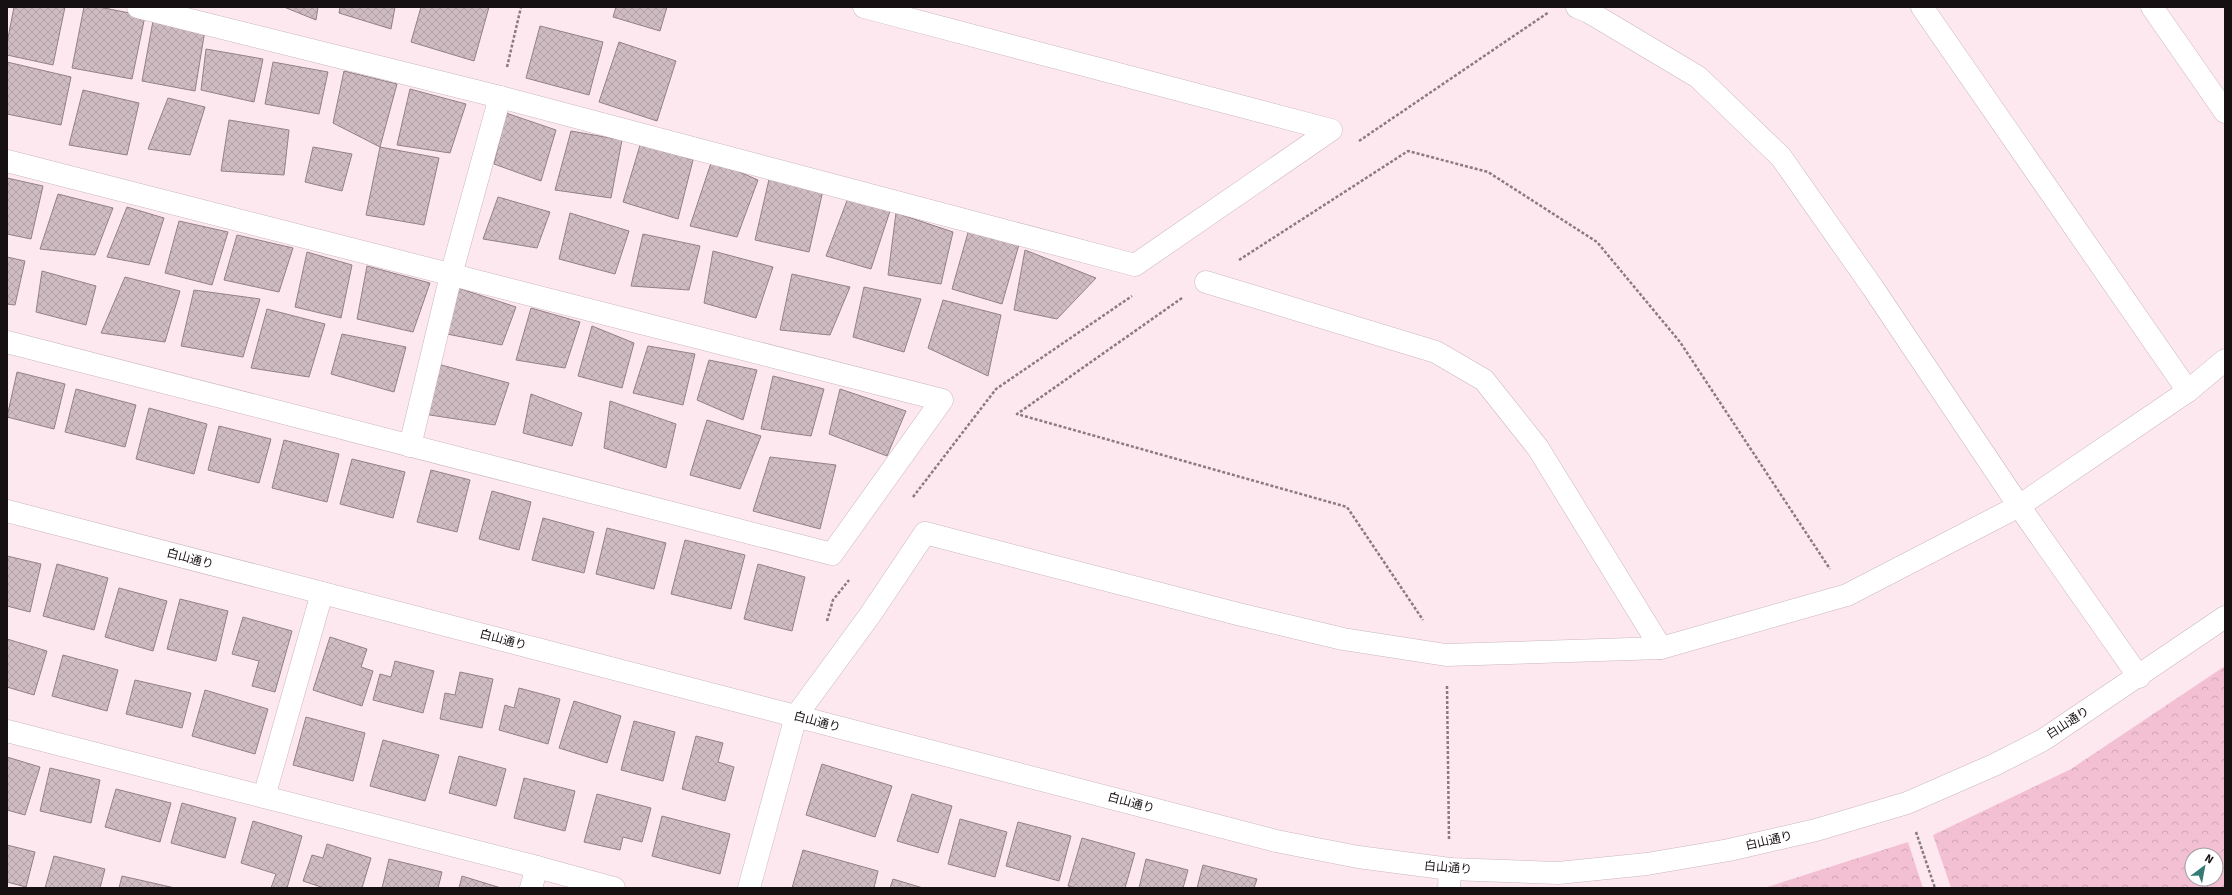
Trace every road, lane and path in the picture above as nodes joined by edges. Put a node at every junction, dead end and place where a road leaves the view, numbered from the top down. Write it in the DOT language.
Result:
graph roads {
  1 [pos="138,7"];
  2 [pos="521,7"];
  3 [pos="864,7"];
  4 [pos="1577,7"];
  5 [pos="1922,7"];
  6 [pos="2152,7"];
  7 [pos="1550,12"];
  8 [pos="500,97"];
  9 [pos="2225,112"];
  10 [pos="1358,142"];
  11 [pos="7,161"];
  12 [pos="451,275"];
  13 [pos="1206,282"];
  14 [pos="1134,295"];
  15 [pos="7,342"];
  16 [pos="2225,360"];
  17 [pos="2188,391"];
  18 [pos="410,446"];
  19 [pos="910,501"];
  20 [pos="2019,506"];
  21 [pos="7,511"];
  22 [pos="852,575"];
  23 [pos="322,593"];
  24 [pos="1847,595"];
  25 [pos="2225,617"];
  26 [pos="826,622"];
  27 [pos="1661,648"];
  28 [pos="1446,655"];
  29 [pos="2139,677"];
  30 [pos="796,716"];
  31 [pos="7,731"];
  32 [pos="264,798"];
  33 [pos="1907,803"];
  34 [pos="537,867"];
  35 [pos="1449,879"];
  36 [pos="531,888"];
  37 [pos="614,888"];
  38 [pos="749,888"];
  39 [pos="1934,888"];
  1 -- 8 [label="street"];
  2 -- 8 [label="path"];
  3 -- 8 [label="street"];
  4 -- 20 [label="street"];
  5 -- 17 [label="street"];
  6 -- 9 [label="street"];
  7 -- 10 [label="path"];
  8 -- 12 [label="street"];
  11 -- 12 [label="street"];
  12 -- 18 [label="street"];
  12 -- 18 [label="street"];
  13 -- 24 [label="path"];
  13 -- 27 [label="street"];
  13 -- 28 [label="path"];
  14 -- 19 [label="path"];
  15 -- 18 [label="street"];
  16 -- 17 [label="street"];
  17 -- 20 [label="street"];
  20 -- 24 [label="street"];
  20 -- 29 [label="street"];
  21 -- 23 [label="street, 白山通り"];
  22 -- 26 [label="path"];
  23 -- 30 [label="street, 白山通り"];
  23 -- 32 [label="street"];
  24 -- 27 [label="street"];
  25 -- 29 [label="street, 白山通り"];
  27 -- 28 [label="street"];
  28 -- 30 [label="street"];
  28 -- 35 [label="path"];
  29 -- 33 [label="street, 白山通り"];
  30 -- 35 [label="street, 白山通り"];
  30 -- 38 [label="street"];
  31 -- 32 [label="street"];
  32 -- 34 [label="street"];
  33 -- 35 [label="street, 白山通り"];
  33 -- 39 [label="path"];
  34 -- 36 [label="street"];
  34 -- 37 [label="street"];
}
